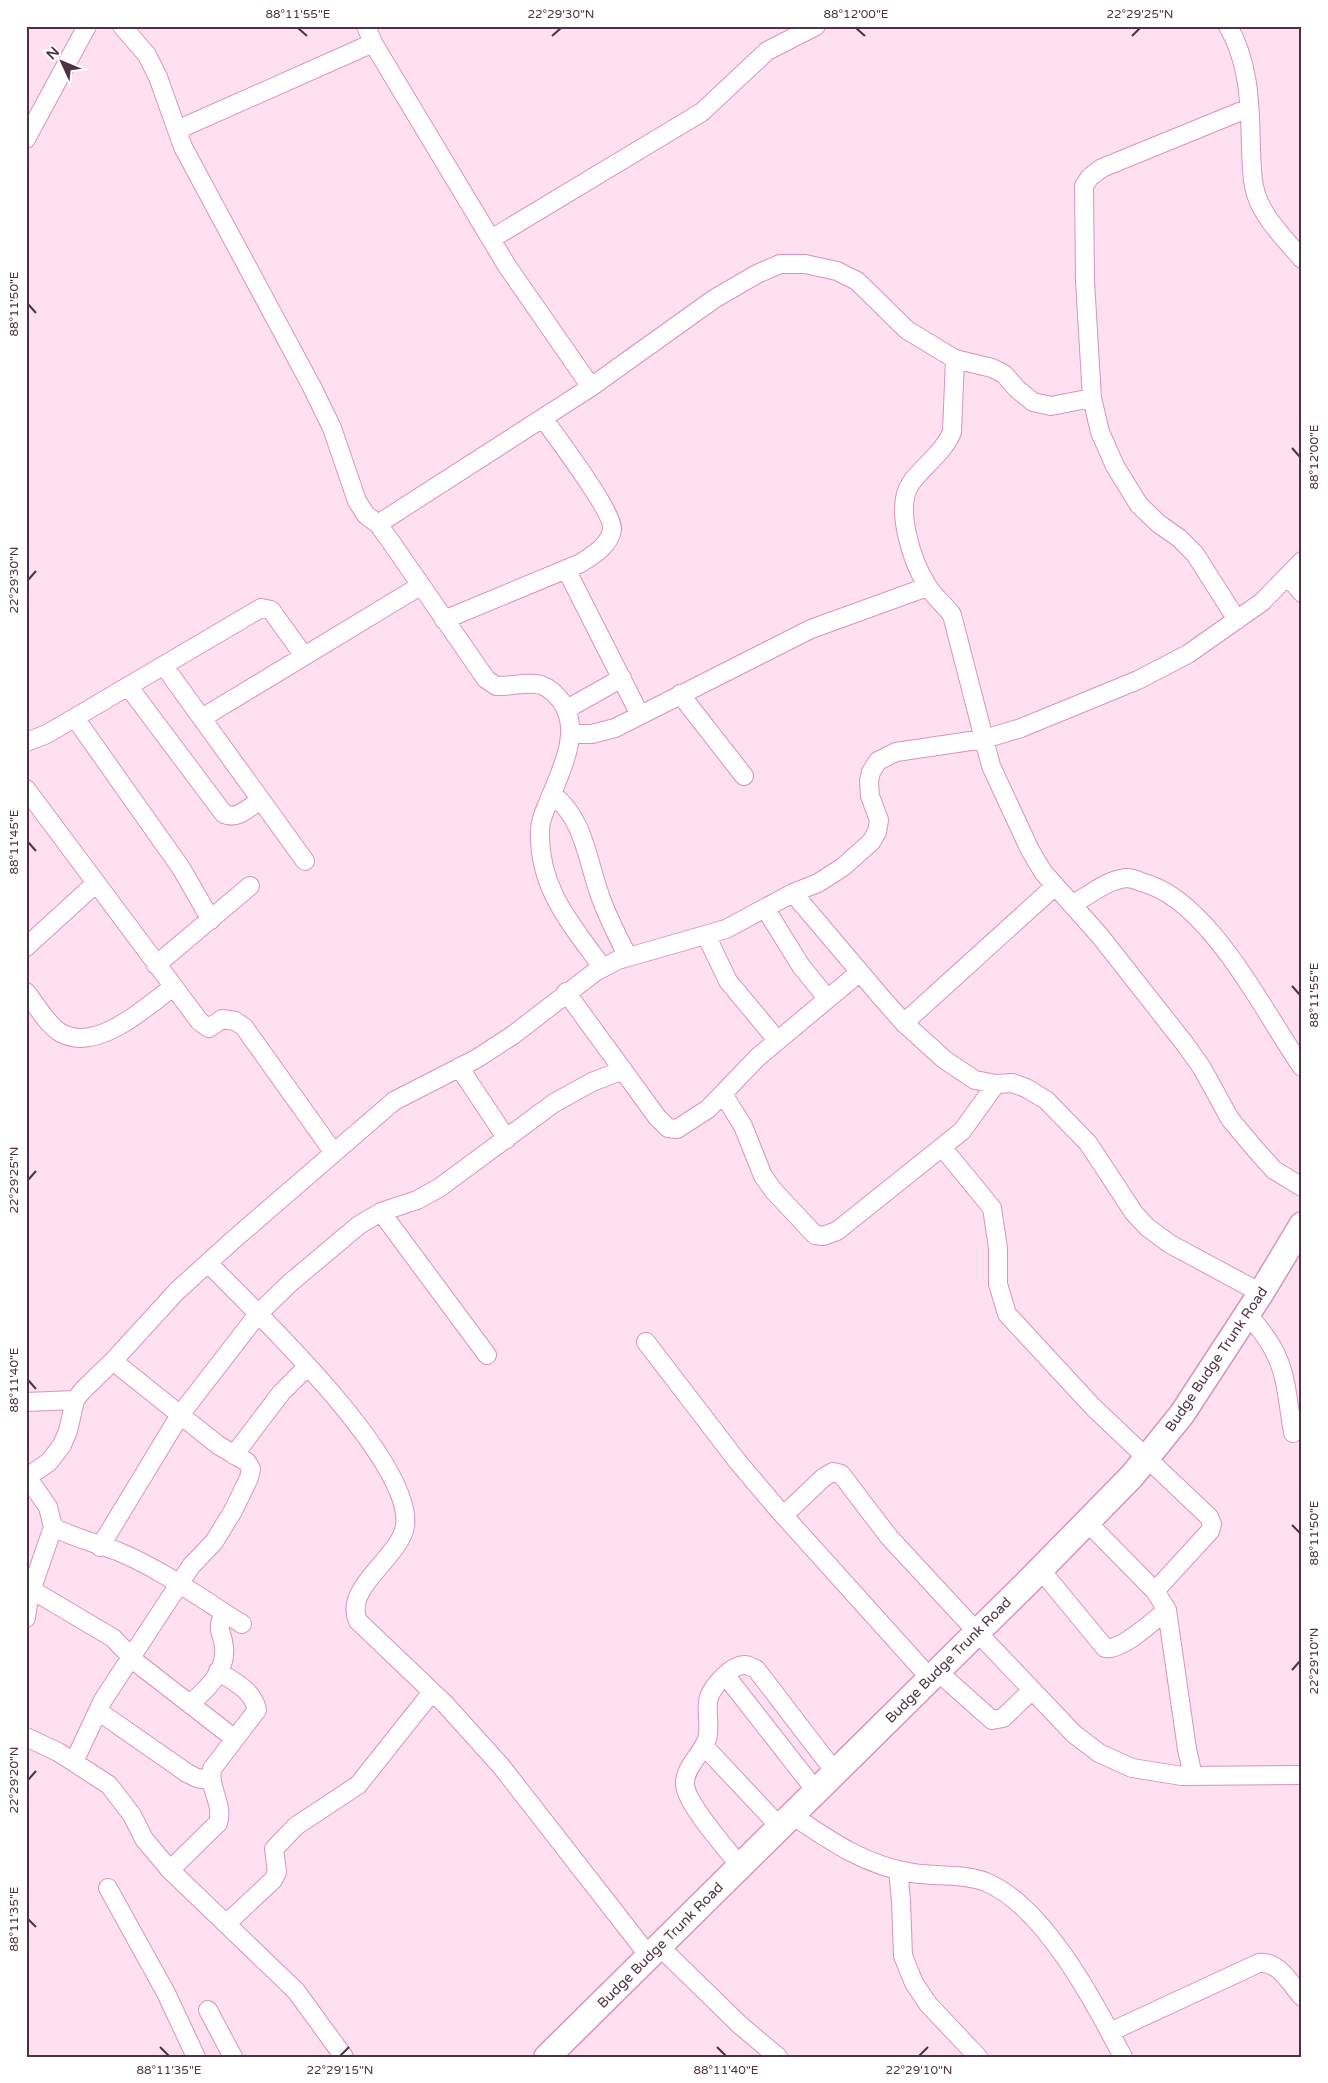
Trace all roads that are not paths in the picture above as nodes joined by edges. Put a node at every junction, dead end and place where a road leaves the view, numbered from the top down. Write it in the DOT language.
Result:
graph roads {
  1 [pos="87,26"];
  2 [pos="122,26"];
  3 [pos="366,26"];
  4 [pos="816,26"];
  5 [pos="1230,27"];
  6 [pos="373,43"];
  7 [pos="1249,108"];
  8 [pos="177,130"];
  9 [pos="26,139"];
  10 [pos="491,239"];
  11 [pos="1302,259"];
  12 [pos="955,359"];
  13 [pos="591,387"];
  14 [pos="1092,398"];
  15 [pos="543,418"];
  16 [pos="378,524"];
  17 [pos="1302,561"];
  18 [pos="566,569"];
  19 [pos="1288,576"];
  20 [pos="420,586"];
  21 [pos="927,587"];
  22 [pos="1302,593"];
  23 [pos="444,620"];
  24 [pos="1237,620"];
  25 [pos="304,656"];
  26 [pos="164,666"];
  27 [pos="622,678"];
  28 [pos="128,686"];
  29 [pos="680,694"];
  30 [pos="567,709"];
  31 [pos="640,715"];
  32 [pos="75,718"];
  33 [pos="202,718"];
  34 [pos="572,734"];
  35 [pos="984,739"];
  36 [pos="26,742"];
  37 [pos="744,776"];
  38 [pos="26,789"];
  39 [pos="552,794"];
  40 [pos="260,800"];
  41 [pos="305,861"];
  42 [pos="95,884"];
  43 [pos="250,886"];
  44 [pos="1055,886"];
  45 [pos="793,893"];
  46 [pos="1072,905"];
  47 [pos="765,908"];
  48 [pos="211,920"];
  49 [pos="706,935"];
  50 [pos="26,947"];
  51 [pos="628,957"];
  52 [pos="156,965"];
  53 [pos="603,968"];
  54 [pos="860,972"];
  55 [pos="173,987"];
  56 [pos="26,992"];
  57 [pos="566,992"];
  58 [pos="827,998"];
  59 [pos="904,1023"];
  60 [pos="777,1040"];
  61 [pos="459,1067"];
  62 [pos="1302,1067"];
  63 [pos="623,1070"];
  64 [pos="996,1084"];
  65 [pos="723,1094"];
  66 [pos="507,1139"];
  67 [pos="942,1147"];
  68 [pos="334,1153"];
  69 [pos="1302,1187"];
  70 [pos="381,1212"];
  71 [pos="1302,1225"];
  72 [pos="208,1263"];
  73 [pos="1261,1293"];
  74 [pos="258,1314"];
  75 [pos="1246,1314"];
  76 [pos="646,1342"];
  77 [pos="487,1355"];
  78 [pos="113,1361"];
  79 [pos="308,1366"];
  80 [pos="75,1400"];
  81 [pos="26,1402"];
  82 [pos="180,1414"];
  83 [pos="1293,1433"];
  84 [pos="234,1455"];
  85 [pos="1148,1457"];
  86 [pos="27,1478"];
  87 [pos="784,1515"];
  88 [pos="1087,1522"];
  89 [pos="53,1527"];
  90 [pos="100,1547"];
  91 [pos="1040,1569"];
  92 [pos="178,1584"];
  93 [pos="32,1590"];
  94 [pos="1155,1591"];
  95 [pos="1167,1610"];
  96 [pos="223,1613"];
  97 [pos="26,1618"];
  98 [pos="242,1624"];
  99 [pos="977,1632"];
  100 [pos="131,1656"];
  101 [pos="218,1671"];
  102 [pos="934,1674"];
  103 [pos="726,1676"];
  104 [pos="1032,1690"];
  105 [pos="432,1692"];
  106 [pos="190,1704"];
  107 [pos="98,1710"];
  108 [pos="26,1737"];
  109 [pos="235,1739"];
  110 [pos="704,1746"];
  111 [pos="74,1762"];
  112 [pos="835,1772"];
  113 [pos="1302,1775"];
  114 [pos="1193,1776"];
  115 [pos="210,1780"];
  116 [pos="816,1791"];
  117 [pos="786,1821"];
  118 [pos="740,1866"];
  119 [pos="170,1870"];
  120 [pos="898,1870"];
  121 [pos="108,1888"];
  122 [pos="226,1924"];
  123 [pos="654,1951"];
  124 [pos="1302,1996"];
  125 [pos="208,2010"];
  126 [pos="1110,2032"];
  127 [pos="554,2054"];
  128 [pos="196,2057"];
  129 [pos="233,2057"];
  130 [pos="344,2057"];
  131 [pos="778,2057"];
  132 [pos="978,2057"];
  133 [pos="1123,2057"];
  1 -- 9 [label="street"];
  2 -- 8 [label="street"];
  3 -- 6 [label="street"];
  4 -- 10 [label="street"];
  5 -- 7 [label="street"];
  6 -- 8 [label="street"];
  6 -- 10 [label="street"];
  7 -- 11 [label="street"];
  7 -- 14 [label="street"];
  8 -- 16 [label="street"];
  10 -- 13 [label="street"];
  12 -- 13 [label="street"];
  12 -- 14 [label="street"];
  12 -- 21 [label="street"];
  13 -- 15 [label="street"];
  14 -- 24 [label="street"];
  15 -- 16 [label="street"];
  15 -- 18 [label="street"];
  16 -- 20 [label="street"];
  17 -- 19 [label="street"];
  18 -- 23 [label="street"];
  18 -- 27 [label="street"];
  19 -- 22 [label="street"];
  19 -- 24 [label="street"];
  20 -- 23 [label="street"];
  20 -- 25 [label="street"];
  21 -- 29 [label="street"];
  21 -- 35 [label="street"];
  23 -- 30 [label="street"];
  24 -- 35 [label="street"];
  25 -- 26 [label="street"];
  25 -- 33 [label="street"];
  26 -- 28 [label="street"];
  26 -- 33 [label="street"];
  27 -- 30 [label="street"];
  27 -- 31 [label="street"];
  28 -- 32 [label="street"];
  28 -- 40 [label="street"];
  29 -- 31 [label="street"];
  29 -- 37 [label="street"];
  30 -- 34 [label="street"];
  31 -- 34 [label="street"];
  32 -- 36 [label="street"];
  32 -- 48 [label="street"];
  33 -- 40 [label="street"];
  34 -- 39 [label="street"];
  35 -- 44 [label="street"];
  35 -- 45 [label="street"];
  38 -- 42 [label="street"];
  39 -- 51 [label="street"];
  39 -- 53 [label="street"];
  40 -- 41 [label="street"];
  42 -- 50 [label="street"];
  42 -- 52 [label="street"];
  43 -- 48 [label="street"];
  44 -- 46 [label="street"];
  44 -- 59 [label="street"];
  45 -- 47 [label="street"];
  45 -- 54 [label="street"];
  46 -- 62 [label="street"];
  46 -- 69 [label="street"];
  47 -- 49 [label="street"];
  47 -- 58 [label="street"];
  48 -- 52 [label="street"];
  49 -- 51 [label="street"];
  49 -- 60 [label="street"];
  51 -- 53 [label="street"];
  52 -- 55 [label="street"];
  53 -- 57 [label="street"];
  54 -- 58 [label="street"];
  54 -- 59 [label="street"];
  55 -- 56 [label="street"];
  55 -- 68 [label="street"];
  57 -- 61 [label="street"];
  57 -- 63 [label="street"];
  58 -- 60 [label="street"];
  59 -- 64 [label="street"];
  60 -- 65 [label="street"];
  61 -- 66 [label="street"];
  61 -- 68 [label="street"];
  63 -- 65 [label="street"];
  63 -- 66 [label="street"];
  64 -- 67 [label="street"];
  64 -- 73 [label="street"];
  65 -- 67 [label="street"];
  66 -- 70 [label="street"];
  67 -- 85 [label="street"];
  68 -- 72 [label="street"];
  70 -- 74 [label="street"];
  70 -- 77 [label="street"];
  71 -- 73 [label="main road, Budge Budge Trunk Road"];
  72 -- 74 [label="street"];
  72 -- 78 [label="street"];
  73 -- 75 [label="main road, Budge Budge Trunk Road"];
  74 -- 79 [label="street"];
  74 -- 82 [label="street"];
  75 -- 83 [label="street"];
  75 -- 85 [label="main road, Budge Budge Trunk Road"];
  76 -- 87 [label="street"];
  78 -- 80 [label="street"];
  78 -- 82 [label="street"];
  79 -- 84 [label="street"];
  79 -- 105 [label="street"];
  80 -- 81 [label="street"];
  80 -- 86 [label="street"];
  82 -- 84 [label="street"];
  82 -- 90 [label="street"];
  84 -- 92 [label="street"];
  85 -- 88 [label="main road, Budge Budge Trunk Road"];
  85 -- 94 [label="street"];
  86 -- 89 [label="street"];
  87 -- 99 [label="street"];
  87 -- 102 [label="street"];
  88 -- 91 [label="main road, Budge Budge Trunk Road"];
  88 -- 94 [label="street"];
  89 -- 90 [label="street"];
  89 -- 93 [label="street"];
  90 -- 92 [label="street"];
  91 -- 95 [label="street"];
  91 -- 99 [label="main road, Budge Budge Trunk Road"];
  92 -- 96 [label="street"];
  92 -- 100 [label="street"];
  93 -- 97 [label="street"];
  93 -- 100 [label="street"];
  94 -- 95 [label="street"];
  95 -- 114 [label="street"];
  96 -- 98 [label="street"];
  96 -- 101 [label="street"];
  99 -- 102 [label="main road, Budge Budge Trunk Road"];
  99 -- 104 [label="street"];
  100 -- 106 [label="street"];
  100 -- 107 [label="street"];
  101 -- 106 [label="street"];
  101 -- 109 [label="street"];
  102 -- 104 [label="street"];
  102 -- 112 [label="main road, Budge Budge Trunk Road"];
  103 -- 110 [label="street"];
  103 -- 112 [label="street"];
  103 -- 116 [label="street"];
  104 -- 114 [label="street"];
  105 -- 122 [label="street"];
  105 -- 123 [label="street"];
  106 -- 109 [label="street"];
  107 -- 111 [label="street"];
  107 -- 115 [label="street"];
  108 -- 111 [label="street"];
  109 -- 115 [label="street"];
  110 -- 117 [label="street"];
  110 -- 118 [label="street"];
  111 -- 119 [label="street"];
  112 -- 116 [label="main road, Budge Budge Trunk Road"];
  113 -- 114 [label="street"];
  115 -- 119 [label="street"];
  116 -- 117 [label="main road, Budge Budge Trunk Road"];
  117 -- 118 [label="main road, Budge Budge Trunk Road"];
  117 -- 120 [label="street"];
  118 -- 123 [label="main road, Budge Budge Trunk Road"];
  119 -- 122 [label="street"];
  120 -- 126 [label="street"];
  120 -- 132 [label="street"];
  121 -- 128 [label="street"];
  122 -- 130 [label="street"];
  123 -- 127 [label="main road, Budge Budge Trunk Road"];
  123 -- 131 [label="street"];
  124 -- 126 [label="street"];
  125 -- 129 [label="street"];
  126 -- 133 [label="street"];
}
